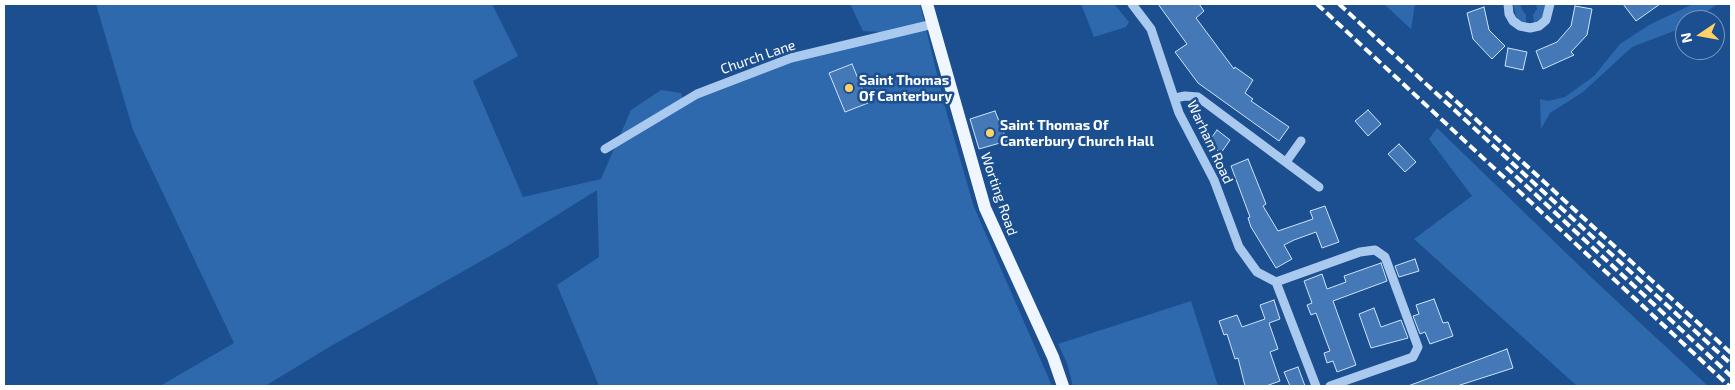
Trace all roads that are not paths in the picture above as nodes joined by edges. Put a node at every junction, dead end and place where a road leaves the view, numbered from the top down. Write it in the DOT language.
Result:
graph roads {
  1 [pos="927,4"];
  2 [pos="1132,4"];
  3 [pos="1508,4"];
  4 [pos="1550,4"];
  5 [pos="932,24"];
  6 [pos="1175,98"];
  7 [pos="1301,141"];
  8 [pos="605,149"];
  9 [pos="1286,162"];
  10 [pos="1319,187"];
  11 [pos="1276,282"];
  12 [pos="1062,386"];
  13 [pos="1316,386"];
  14 [pos="1330,386"];
  1 -- 5 [label="main road, Worting Road"];
  2 -- 6 [label="street, Warham Road"];
  3 -- 4 [label="street"];
  5 -- 8 [label="street, Church Lane"];
  5 -- 12 [label="main road, Worting Road"];
  6 -- 9 [label="street"];
  6 -- 11 [label="street, Warham Road"];
  7 -- 9 [label="street"];
  9 -- 10 [label="street"];
  11 -- 13 [label="street"];
  11 -- 14 [label="street"];
}
